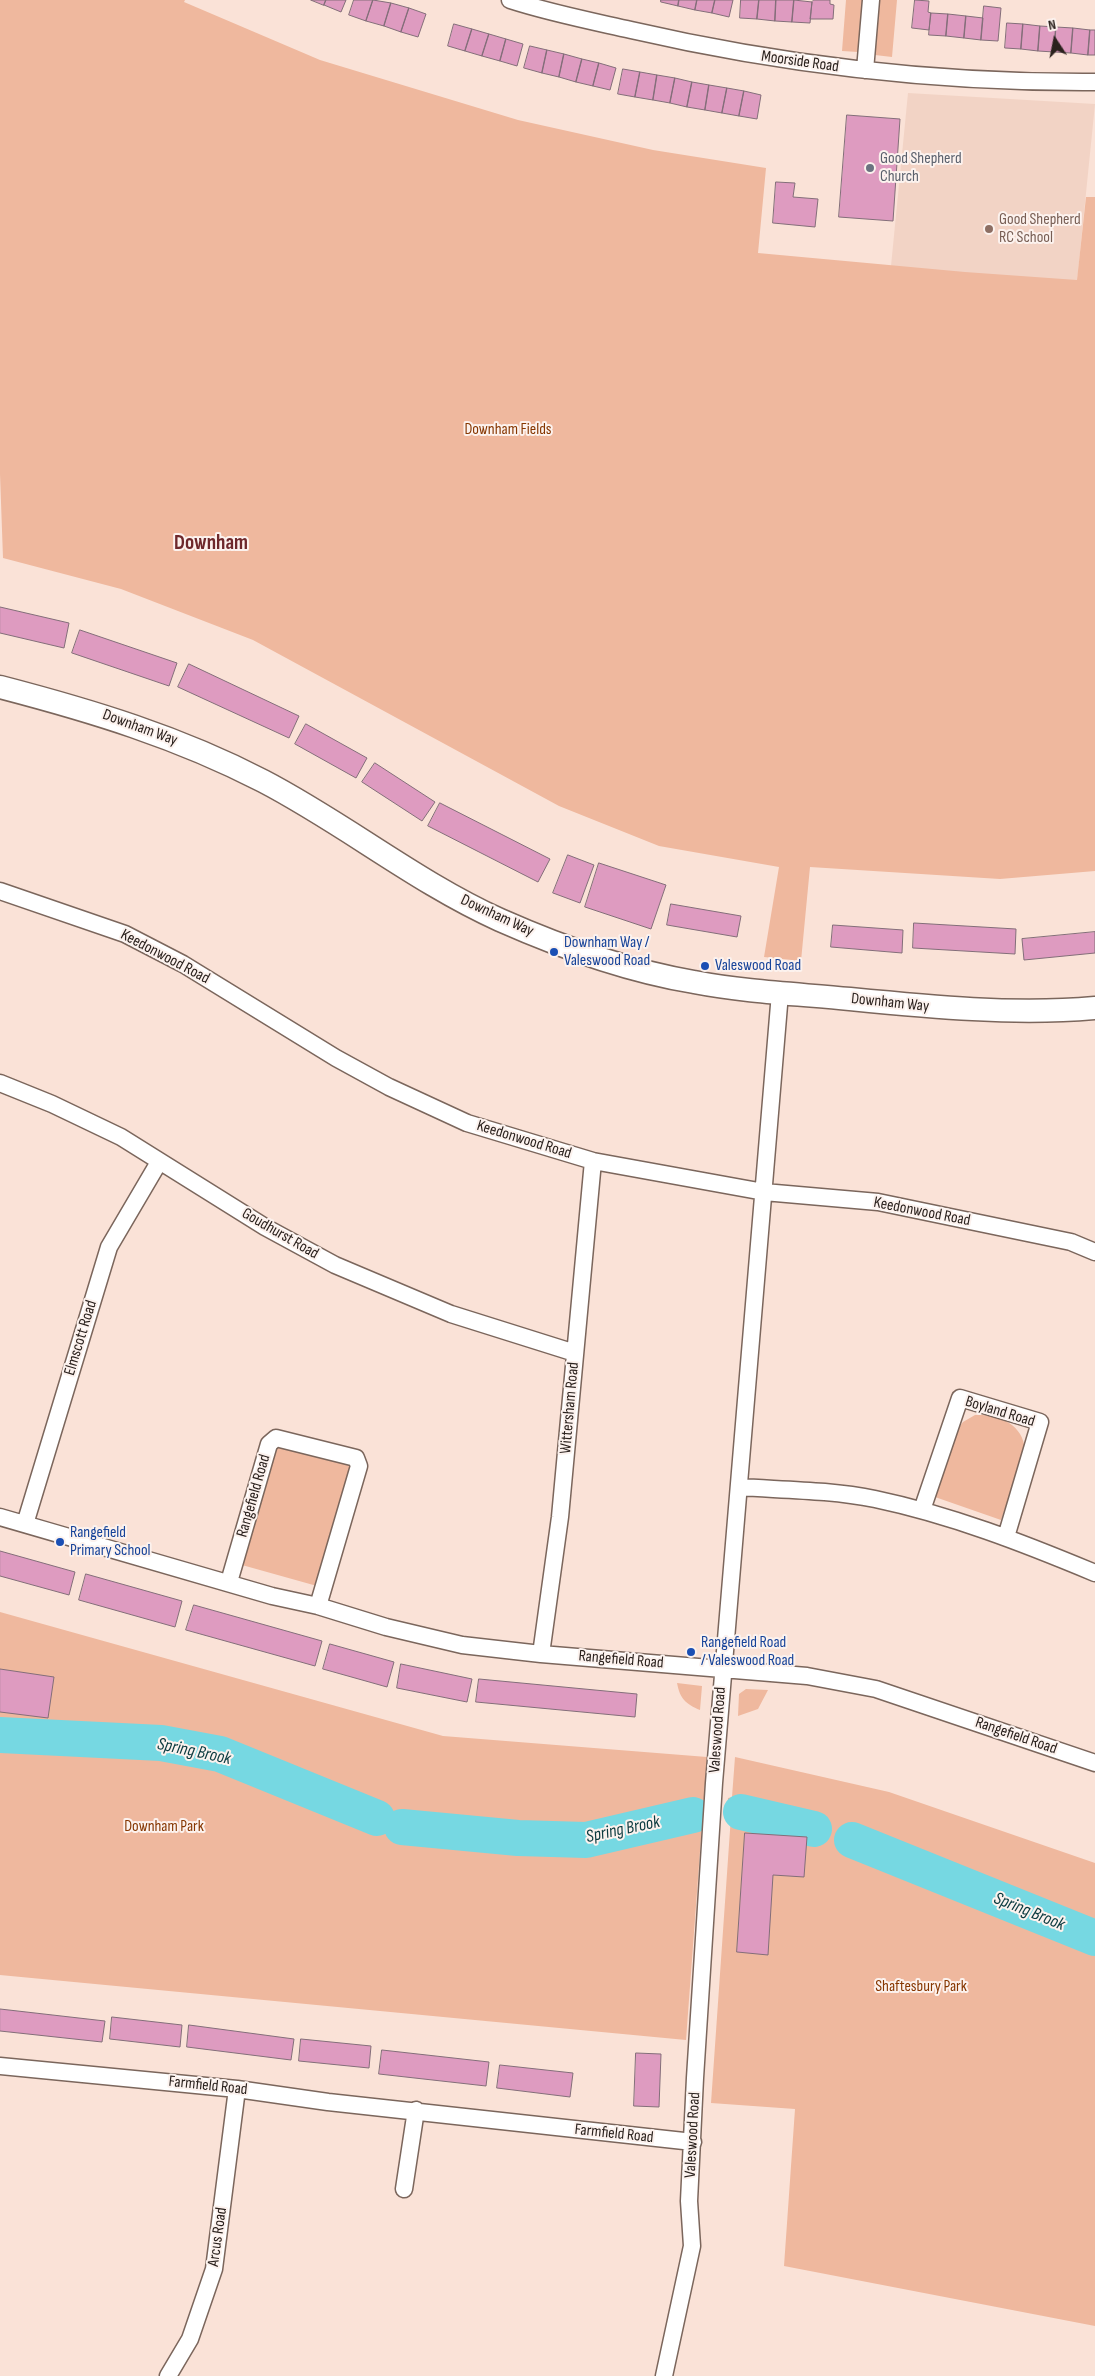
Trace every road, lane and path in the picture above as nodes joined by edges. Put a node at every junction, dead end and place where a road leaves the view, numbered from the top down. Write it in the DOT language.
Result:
graph roads {
  1 [pos="510,0"];
  2 [pos="872,0"];
  3 [pos="865,70"];
  4 [pos="1095,82"];
  5 [pos="0,687"];
  6 [pos="0,891"];
  7 [pos="780,993"];
  8 [pos="1095,1008"];
  9 [pos="0,1083"];
  10 [pos="593,1161"];
  11 [pos="160,1162"];
  12 [pos="764,1192"];
  13 [pos="1095,1252"];
  14 [pos="575,1353"];
  15 [pos="738,1487"];
  16 [pos="922,1510"];
  17 [pos="0,1517"];
  18 [pos="25,1524"];
  19 [pos="1006,1537"];
  20 [pos="1095,1573"];
  21 [pos="229,1582"];
  22 [pos="318,1606"];
  23 [pos="541,1654"];
  24 [pos="723,1669"];
  25 [pos="1095,1763"];
  26 [pos="0,2066"];
  27 [pos="237,2089"];
  28 [pos="416,2110"];
  29 [pos="693,2142"];
  30 [pos="404,2188"];
  31 [pos="168,2376"];
  32 [pos="664,2376"];
  1 -- 3 [label="street, Moorside Road"];
  2 -- 3 [label="street"];
  3 -- 4 [label="street, Moorside Road"];
  5 -- 7 [label="street, Downham Way"];
  6 -- 10 [label="street, Keedonwood Road"];
  7 -- 8 [label="street, Downham Way"];
  7 -- 12 [label="street, Valeswood Road"];
  9 -- 11 [label="street, Goudhurst Road"];
  10 -- 12 [label="street, Keedonwood Road"];
  10 -- 14 [label="street, Wittersham Road"];
  11 -- 14 [label="street, Goudhurst Road"];
  11 -- 18 [label="street, Elmscott Road"];
  12 -- 13 [label="street, Keedonwood Road"];
  12 -- 15 [label="street, Valeswood Road"];
  14 -- 23 [label="street, Wittersham Road"];
  15 -- 16 [label="street"];
  15 -- 24 [label="street, Valeswood Road"];
  16 -- 19 [label="street"];
  16 -- 19 [label="street, Boyland Road"];
  17 -- 18 [label="street, Rangefield Road"];
  18 -- 21 [label="street, Rangefield Road"];
  19 -- 20 [label="street"];
  21 -- 22 [label="street, Rangefield Road"];
  21 -- 22 [label="street, Rangefield Road"];
  22 -- 23 [label="street, Rangefield Road"];
  23 -- 24 [label="street, Rangefield Road"];
  24 -- 25 [label="street, Rangefield Road"];
  24 -- 29 [label="street, Valeswood Road"];
  26 -- 27 [label="street, Farmfield Road"];
  27 -- 28 [label="street, Farmfield Road"];
  27 -- 31 [label="street, Arcus Road"];
  28 -- 29 [label="street, Farmfield Road"];
  28 -- 30 [label="street"];
  29 -- 32 [label="street, Valeswood Road"];
}
